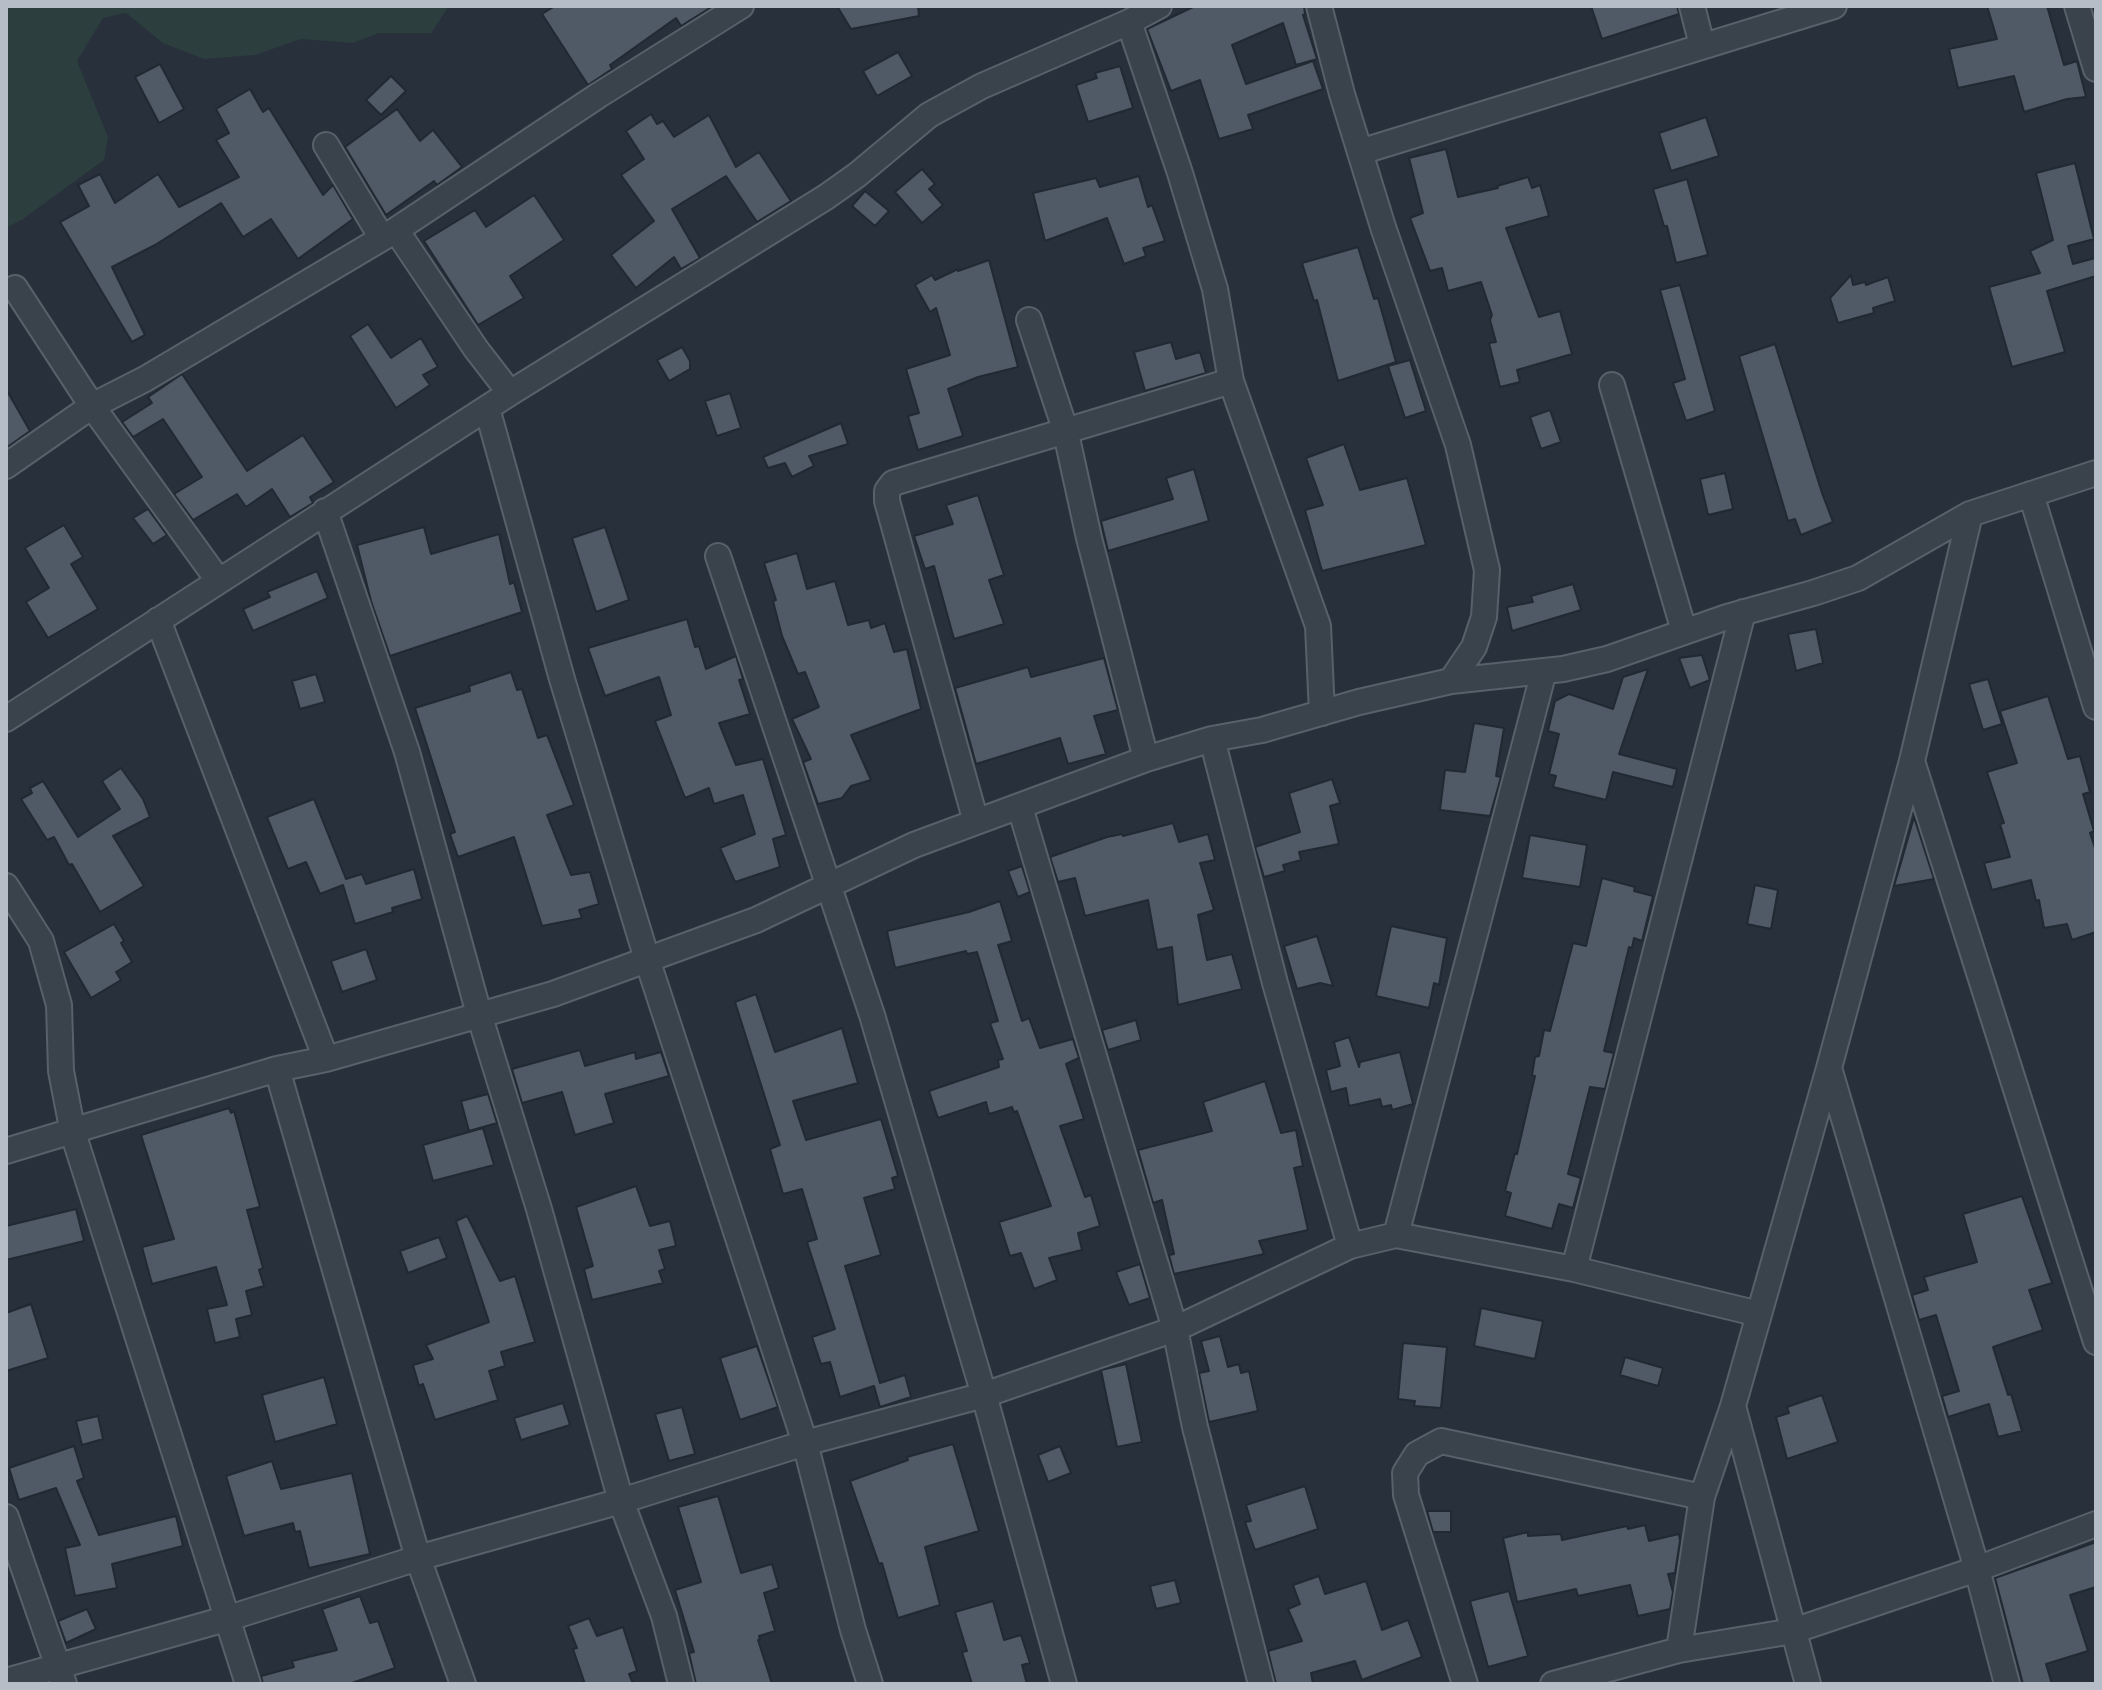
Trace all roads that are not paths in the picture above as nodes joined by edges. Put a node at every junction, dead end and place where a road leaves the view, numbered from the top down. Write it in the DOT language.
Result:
graph roads {
  1 [pos="741,6"];
  2 [pos="1159,6"];
  3 [pos="1319,6"];
  4 [pos="1692,6"];
  5 [pos="1834,6"];
  6 [pos="2077,6"];
  7 [pos="1129,22"];
  8 [pos="1702,45"];
  9 [pos="2096,69"];
  10 [pos="326,145"];
  11 [pos="1360,152"];
  12 [pos="389,234"];
  13 [pos="15,288"];
  14 [pos="1029,320"];
  15 [pos="1231,381"];
  16 [pos="1612,385"];
  17 [pos="510,393"];
  18 [pos="92,406"];
  19 [pos="487,408"];
  20 [pos="1065,429"];
  21 [pos="6,466"];
  22 [pos="2096,473"];
  23 [pos="2031,494"];
  24 [pos="325,511"];
  25 [pos="1970,514"];
  26 [pos="718,556"];
  27 [pos="218,580"];
  28 [pos="1743,612"];
  29 [pos="158,620"];
  30 [pos="1684,631"];
  31 [pos="1544,671"];
  32 [pos="1451,681"];
  33 [pos="2096,707"];
  34 [pos="1322,713"];
  35 [pos="6,719"];
  36 [pos="1212,739"];
  37 [pos="1146,759"];
  38 [pos="1912,761"];
  39 [pos="1020,807"];
  40 [pos="976,822"];
  41 [pos="6,886"];
  42 [pos="828,886"];
  43 [pos="647,959"];
  44 [pos="479,1014"];
  45 [pos="326,1059"];
  46 [pos="1829,1068"];
  47 [pos="277,1069"];
  48 [pos="73,1133"];
  49 [pos="6,1151"];
  50 [pos="1396,1235"];
  51 [pos="1350,1246"];
  52 [pos="1574,1269"];
  53 [pos="1759,1314"];
  54 [pos="1175,1329"];
  55 [pos="2096,1342"];
  56 [pos="984,1395"];
  57 [pos="1733,1406"];
  58 [pos="805,1443"];
  59 [pos="1702,1497"];
  60 [pos="621,1501"];
  61 [pos="6,1517"];
  62 [pos="2096,1524"];
  63 [pos="418,1558"];
  64 [pos="1977,1569"];
  65 [pos="229,1618"];
  66 [pos="1793,1631"];
  67 [pos="1679,1650"];
  68 [pos="61,1674"];
  69 [pos="6,1681"];
  70 [pos="248,1684"];
  71 [pos="463,1684"];
  72 [pos="681,1684"];
  73 [pos="870,1684"];
  74 [pos="1064,1684"];
  75 [pos="1261,1684"];
  76 [pos="1465,1684"];
  77 [pos="1553,1684"];
  78 [pos="1808,1684"];
  79 [pos="2007,1684"];
  1 -- 12 [label="street"];
  2 -- 7 [label="street"];
  3 -- 11 [label="street"];
  4 -- 8 [label="street"];
  5 -- 8 [label="street"];
  6 -- 9 [label="street"];
  7 -- 15 [label="street"];
  7 -- 17 [label="street"];
  8 -- 11 [label="street"];
  10 -- 12 [label="street"];
  11 -- 32 [label="street"];
  12 -- 17 [label="street"];
  12 -- 18 [label="street"];
  13 -- 18 [label="street"];
  14 -- 20 [label="street"];
  15 -- 20 [label="street"];
  15 -- 34 [label="street"];
  16 -- 30 [label="street"];
  17 -- 19 [label="street"];
  18 -- 21 [label="street"];
  18 -- 27 [label="street"];
  19 -- 24 [label="street"];
  19 -- 43 [label="street"];
  20 -- 37 [label="street"];
  20 -- 40 [label="street"];
  22 -- 23 [label="street"];
  23 -- 25 [label="street"];
  23 -- 33 [label="street"];
  24 -- 27 [label="street"];
  24 -- 44 [label="street"];
  25 -- 28 [label="street"];
  25 -- 38 [label="street"];
  26 -- 42 [label="street"];
  27 -- 29 [label="street"];
  28 -- 30 [label="street"];
  28 -- 52 [label="street"];
  29 -- 35 [label="street"];
  29 -- 45 [label="street"];
  30 -- 31 [label="street"];
  31 -- 32 [label="street"];
  31 -- 50 [label="street"];
  32 -- 34 [label="street"];
  34 -- 36 [label="street"];
  36 -- 37 [label="street"];
  36 -- 51 [label="street"];
  37 -- 39 [label="street"];
  38 -- 46 [label="street"];
  38 -- 55 [label="street"];
  39 -- 40 [label="street"];
  39 -- 54 [label="street"];
  40 -- 42 [label="street"];
  41 -- 48 [label="street"];
  42 -- 43 [label="street"];
  42 -- 56 [label="street"];
  43 -- 44 [label="street"];
  43 -- 58 [label="street"];
  44 -- 45 [label="street"];
  44 -- 60 [label="street"];
  45 -- 47 [label="street"];
  46 -- 53 [label="street"];
  46 -- 64 [label="street"];
  47 -- 48 [label="street"];
  47 -- 63 [label="street"];
  48 -- 49 [label="street"];
  48 -- 65 [label="street"];
  50 -- 51 [label="street"];
  50 -- 52 [label="street"];
  51 -- 54 [label="street"];
  52 -- 53 [label="street"];
  53 -- 57 [label="street"];
  54 -- 56 [label="street"];
  54 -- 75 [label="street"];
  56 -- 58 [label="street"];
  56 -- 74 [label="street"];
  57 -- 59 [label="street"];
  57 -- 66 [label="street"];
  58 -- 60 [label="street"];
  58 -- 73 [label="street"];
  59 -- 67 [label="street"];
  59 -- 76 [label="street"];
  60 -- 63 [label="street"];
  60 -- 72 [label="street"];
  61 -- 68 [label="street"];
  62 -- 64 [label="street"];
  63 -- 65 [label="street"];
  63 -- 71 [label="street"];
  64 -- 66 [label="street"];
  64 -- 79 [label="street"];
  65 -- 68 [label="street"];
  65 -- 70 [label="street"];
  66 -- 67 [label="street"];
  66 -- 78 [label="street"];
  67 -- 77 [label="street"];
  68 -- 69 [label="street"];
}
